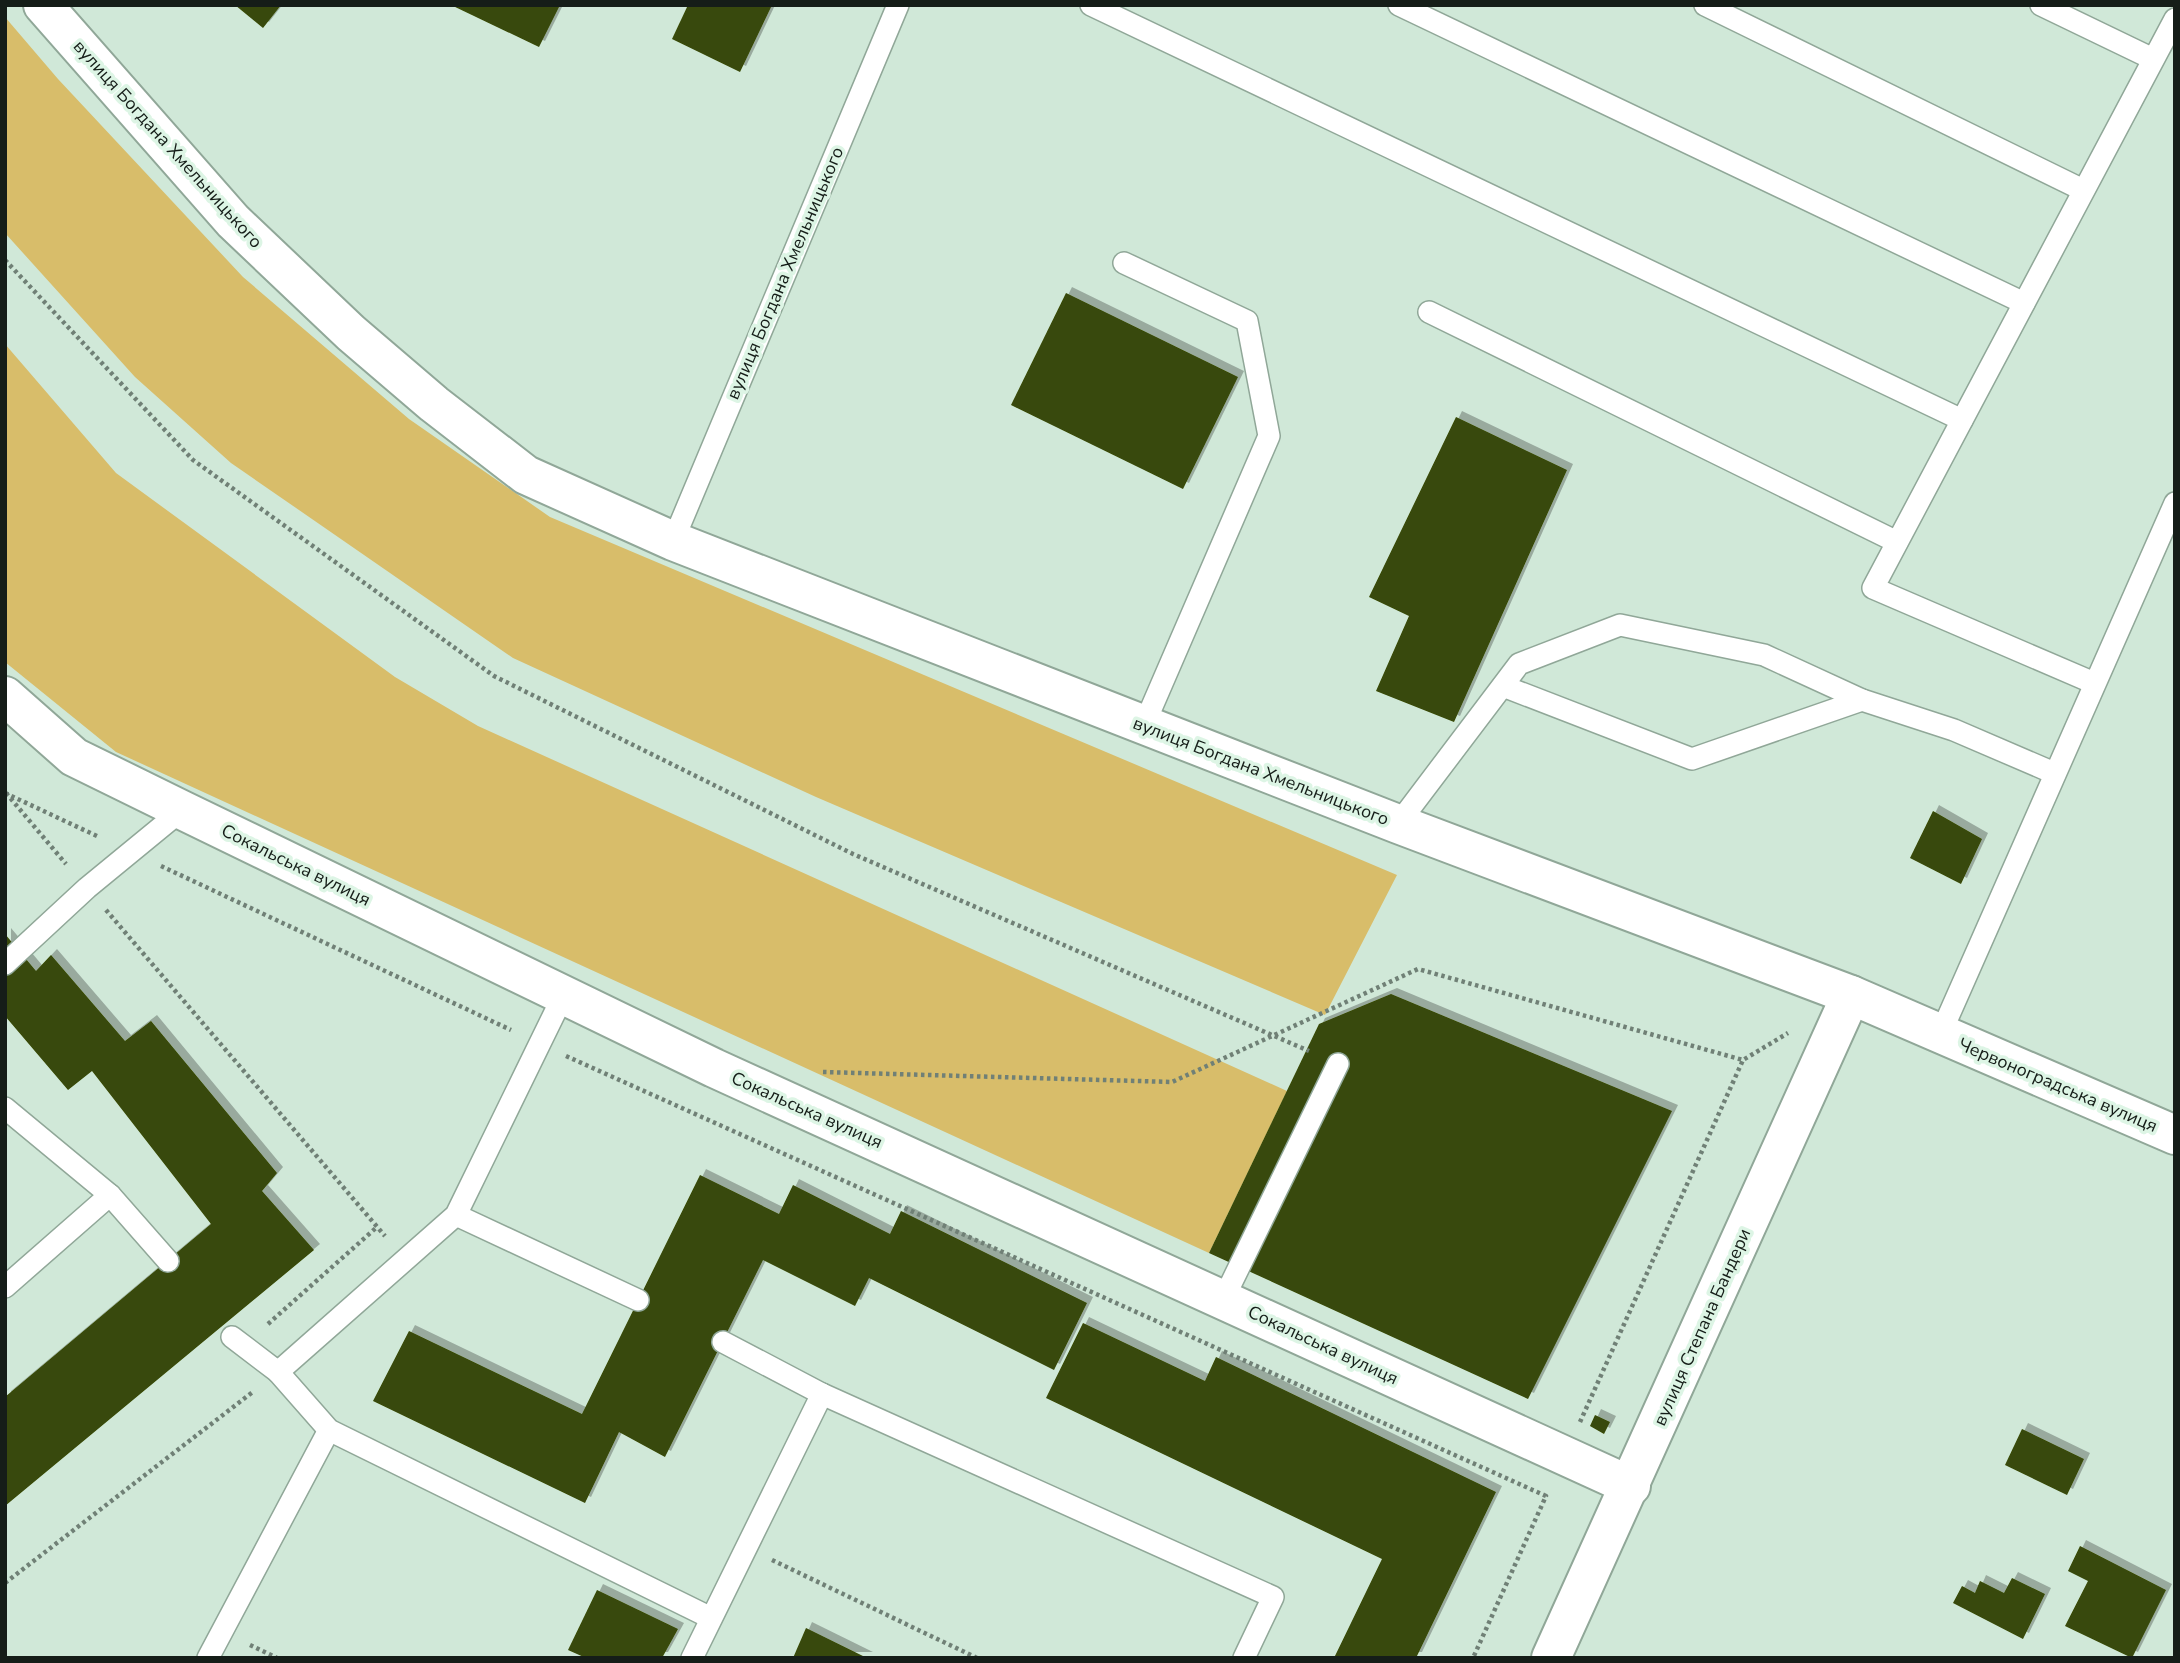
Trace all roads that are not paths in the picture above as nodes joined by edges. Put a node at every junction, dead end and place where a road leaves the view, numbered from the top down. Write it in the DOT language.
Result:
graph roads {
  1 [pos="43,5"];
  2 [pos="898,5"];
  3 [pos="1091,5"];
  4 [pos="1399,5"];
  5 [pos="1705,5"];
  6 [pos="2041,5"];
  7 [pos="2175,19"];
  8 [pos="2153,59"];
  9 [pos="2083,190"];
  10 [pos="1124,263"];
  11 [pos="2024,303"];
  12 [pos="1429,312"];
  13 [pos="1962,420"];
  14 [pos="2175,503"];
  15 [pos="673,541"];
  16 [pos="1897,542"];
  17 [pos="2094,683"];
  18 [pos="1503,686"];
  19 [pos="5,696"];
  20 [pos="1862,700"];
  21 [pos="1144,725"];
  22 [pos="2054,773"];
  23 [pos="181,810"];
  24 [pos="1398,824"];
  25 [pos="5,964"];
  26 [pos="564,994"];
  27 [pos="1851,995"];
  28 [pos="1940,1035"];
  29 [pos="1338,1064"];
  30 [pos="5,1108"];
  31 [pos="2175,1135"];
  32 [pos="110,1195"];
  33 [pos="456,1215"];
  34 [pos="167,1261"];
  35 [pos="5,1287"];
  36 [pos="638,1300"];
  37 [pos="1223,1300"];
  38 [pos="238,1341"];
  39 [pos="723,1342"];
  40 [pos="278,1372"];
  41 [pos="822,1394"];
  42 [pos="329,1430"];
  43 [pos="1631,1486"];
  44 [pos="711,1618"];
  45 [pos="208,1658"];
  46 [pos="692,1658"];
  47 [pos="1244,1658"];
  48 [pos="1551,1658"];
  1 -- 15 [label="street, вулиця Богдана Хмельницького"];
  2 -- 15 [label="lane, вулиця Богдана Хмельницького"];
  3 -- 13 [label="lane"];
  4 -- 11 [label="lane"];
  5 -- 9 [label="lane"];
  6 -- 8 [label="lane"];
  7 -- 8 [label="lane"];
  8 -- 9 [label="lane"];
  9 -- 11 [label="lane"];
  10 -- 21 [label="lane"];
  11 -- 13 [label="lane"];
  12 -- 16 [label="lane"];
  13 -- 16 [label="lane"];
  14 -- 17 [label="lane"];
  15 -- 21 [label="street, вулиця Богдана Хмельницького"];
  16 -- 17 [label="lane"];
  17 -- 22 [label="lane"];
  18 -- 20 [label="lane"];
  18 -- 20 [label="lane"];
  18 -- 24 [label="lane"];
  19 -- 23 [label="street, Сокальська вулиця"];
  20 -- 22 [label="lane"];
  21 -- 24 [label="street, вулиця Богдана Хмельницького"];
  22 -- 28 [label="lane"];
  23 -- 25 [label="lane"];
  23 -- 26 [label="street, Сокальська вулиця"];
  24 -- 27 [label="street, вулиця Богдана Хмельницького"];
  26 -- 33 [label="lane"];
  26 -- 37 [label="street, Сокальська вулиця"];
  27 -- 28 [label="street, вулиця Богдана Хмельницького"];
  27 -- 43 [label="street, вулиця Степана Бандери"];
  28 -- 31 [label="street, Червоноградська вулиця"];
  29 -- 37 [label="lane"];
  30 -- 32 [label="lane"];
  32 -- 34 [label="lane"];
  32 -- 35 [label="lane"];
  33 -- 36 [label="lane"];
  33 -- 40 [label="lane"];
  37 -- 43 [label="street, Сокальська вулиця"];
  38 -- 40 [label="lane"];
  39 -- 41 [label="lane"];
  40 -- 42 [label="lane"];
  41 -- 44 [label="lane"];
  41 -- 47 [label="lane"];
  42 -- 44 [label="lane"];
  42 -- 45 [label="lane"];
  43 -- 48 [label="street, вулиця Степана Бандери"];
  44 -- 46 [label="lane"];
}
